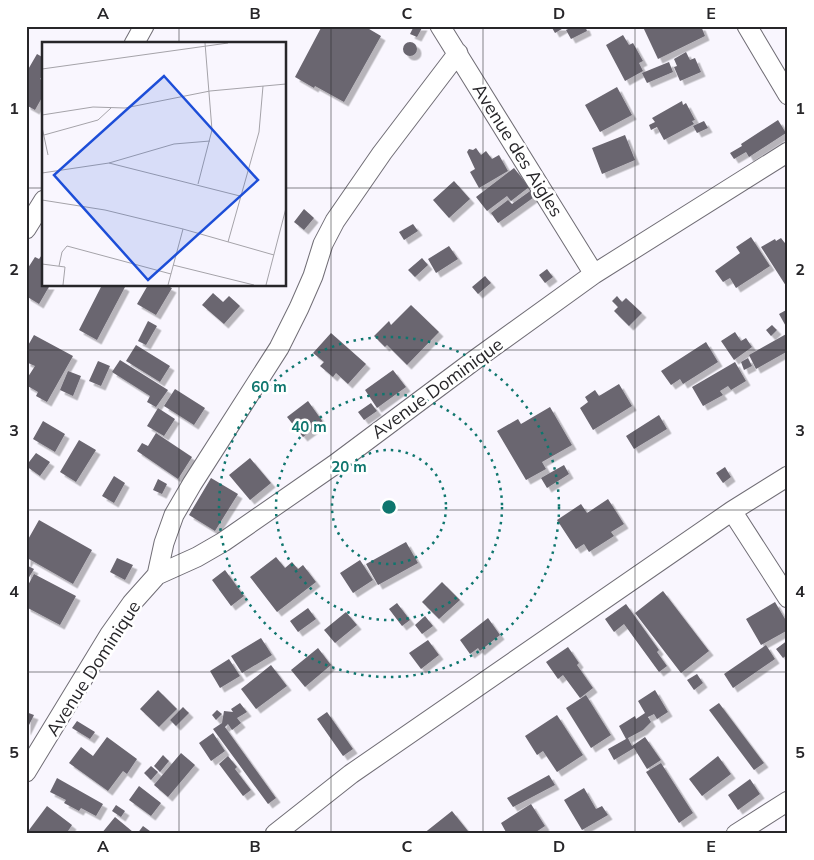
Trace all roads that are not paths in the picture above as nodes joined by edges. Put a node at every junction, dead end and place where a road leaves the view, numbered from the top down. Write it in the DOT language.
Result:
graph roads {
  1 [pos="144,26"];
  2 [pos="440,26"];
  3 [pos="747,26"];
  4 [pos="135,42"];
  5 [pos="458,53"];
  6 [pos="788,95"];
  7 [pos="788,152"];
  8 [pos="42,203"];
  9 [pos="26,229"];
  10 [pos="594,274"];
  11 [pos="788,476"];
  12 [pos="732,511"];
  13 [pos="157,575"];
  14 [pos="788,598"];
  15 [pos="26,772"];
  16 [pos="788,801"];
  17 [pos="275,834"];
  18 [pos="736,834"];
  1 -- 4 [label="street"];
  2 -- 5 [label="street, Avenue des Aigles"];
  3 -- 6 [label="street"];
  5 -- 10 [label="street, Avenue des Aigles"];
  5 -- 13 [label="street"];
  7 -- 10 [label="street, Avenue Dominique"];
  8 -- 9 [label="street"];
  10 -- 13 [label="street, Avenue Dominique"];
  11 -- 12 [label="street"];
  12 -- 14 [label="street"];
  12 -- 17 [label="street"];
  13 -- 15 [label="street, Avenue Dominique"];
  16 -- 18 [label="street"];
}
